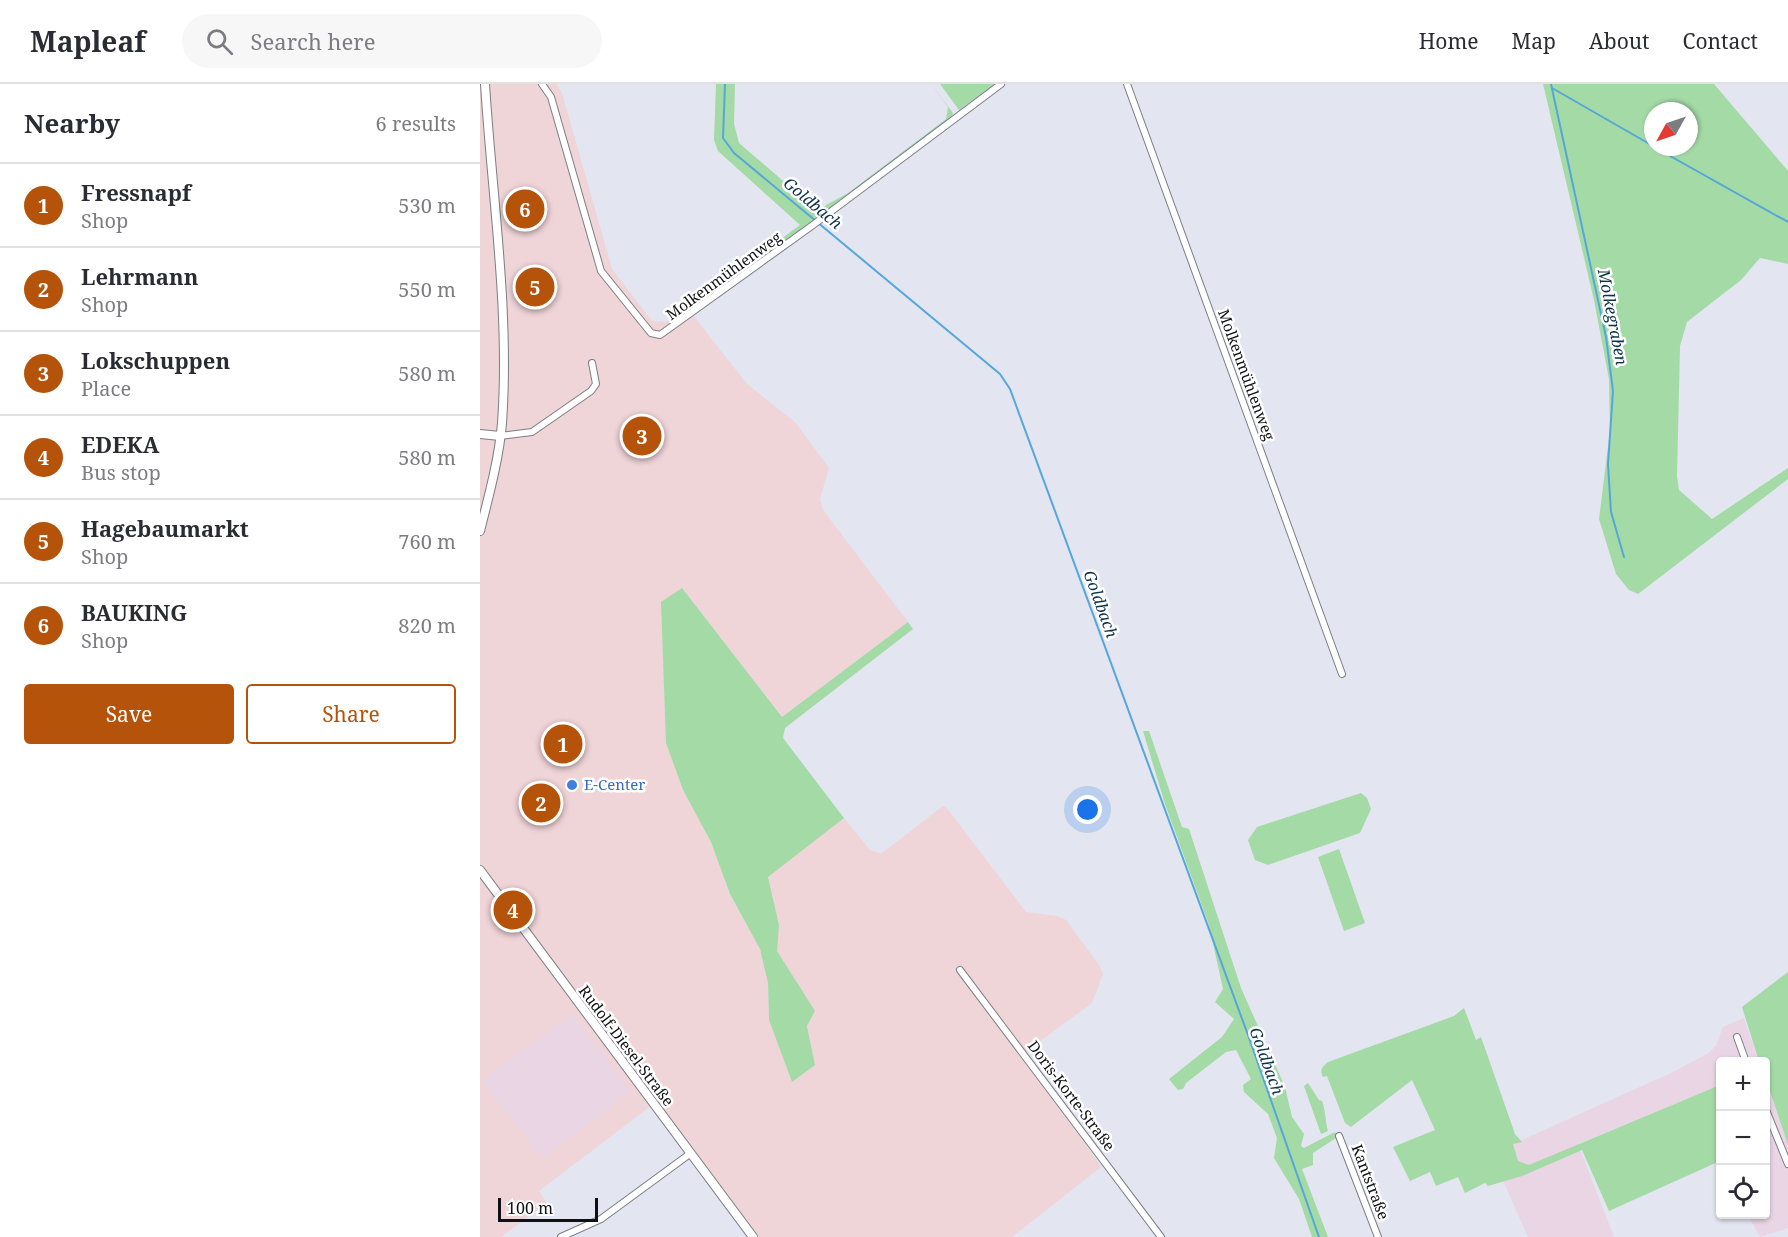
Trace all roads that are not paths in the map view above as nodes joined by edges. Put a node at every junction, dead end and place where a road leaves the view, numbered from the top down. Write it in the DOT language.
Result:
graph roads {
  1 [pos="484,84"];
  2 [pos="542,84"];
  3 [pos="1001,84"];
  4 [pos="1128,84"];
  5 [pos="592,363"];
  6 [pos="480,434"];
  7 [pos="500,436"];
  8 [pos="480,531"];
  9 [pos="1342,674"];
  10 [pos="480,870"];
  11 [pos="960,970"];
  12 [pos="1737,1037"];
  13 [pos="1744,1057"];
  14 [pos="1766,1111"];
  15 [pos="1339,1136"];
  16 [pos="691,1153"];
  17 [pos="1788,1164"];
  18 [pos="561,1237"];
  19 [pos="753,1237"];
  20 [pos="1161,1237"];
  21 [pos="1378,1237"];
  1 -- 7 [label="main road"];
  2 -- 3 [label="street, Molkenmühlenweg"];
  4 -- 9 [label="street, Molkenmühlenweg"];
  5 -- 7 [label="street"];
  6 -- 7 [label="street"];
  7 -- 8 [label="main road"];
  10 -- 16 [label="street, Rudolf-Diesel-Straße"];
  11 -- 20 [label="street, Doris-Korte-Straße"];
  12 -- 13 [label="street"];
  14 -- 17 [label="street"];
  15 -- 21 [label="street, Kantstraße"];
  16 -- 18 [label="street"];
  16 -- 19 [label="street, Rudolf-Diesel-Straße"];
}
